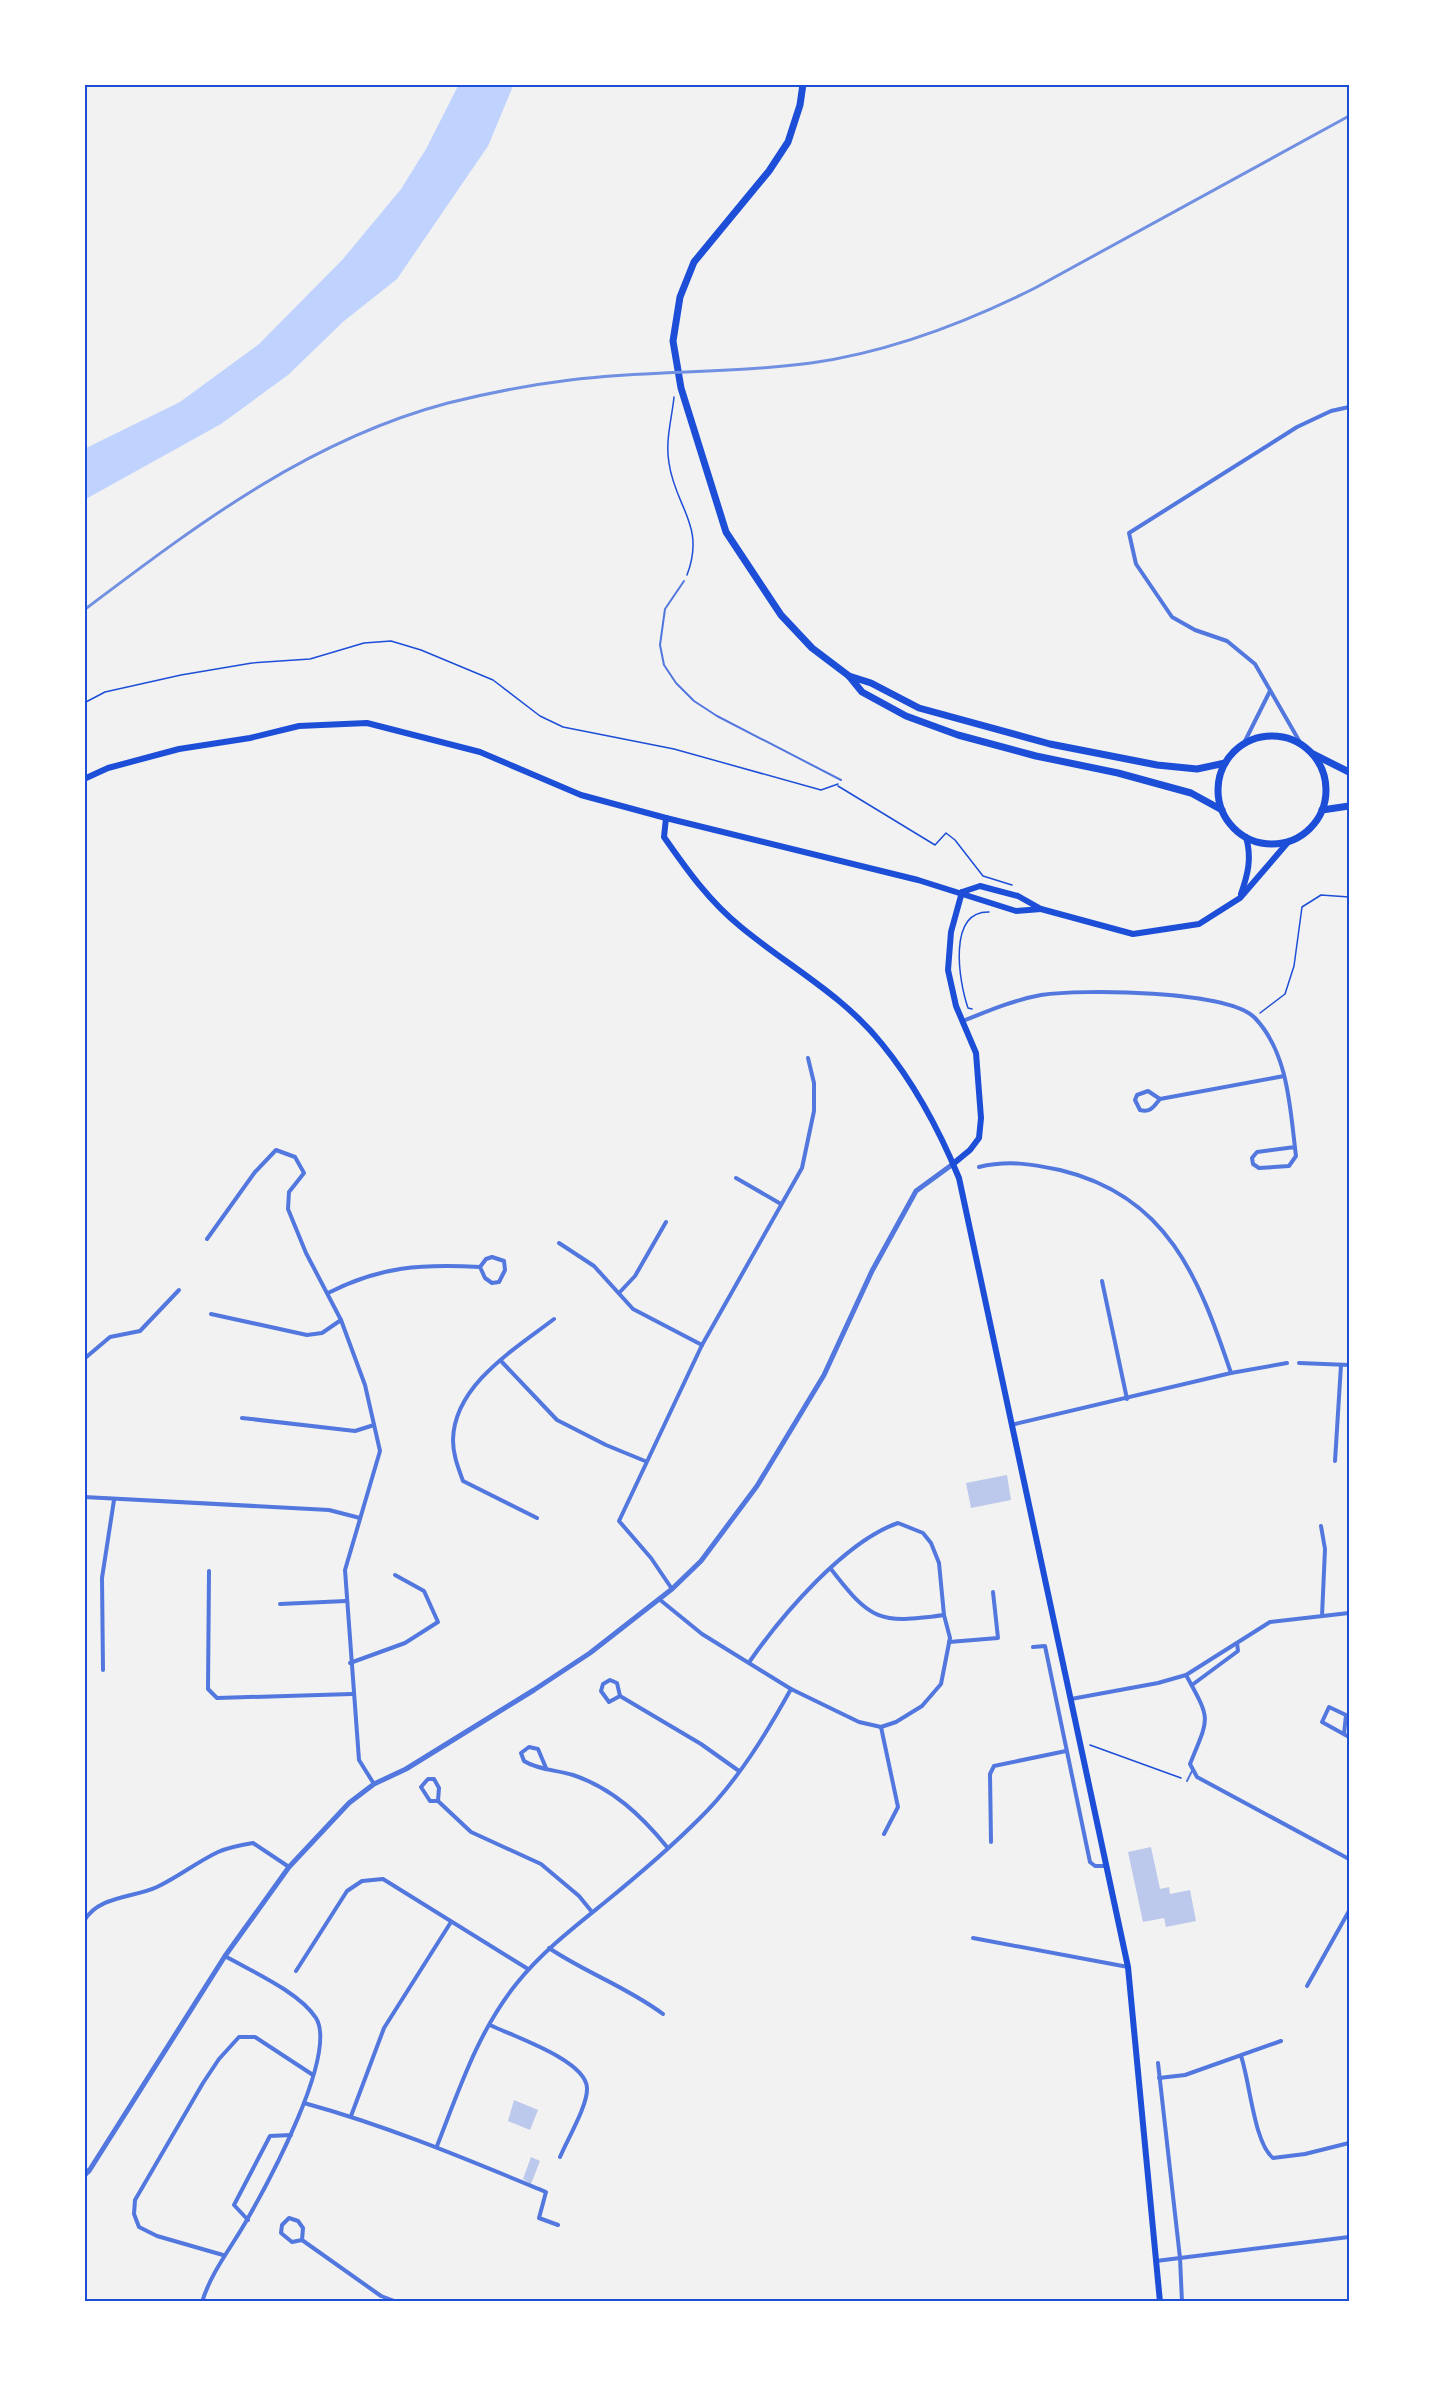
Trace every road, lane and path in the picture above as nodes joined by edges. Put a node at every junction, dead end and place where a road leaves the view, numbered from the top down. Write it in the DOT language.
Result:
graph roads {
  1 [pos="803,84"];
  2 [pos="675,388"];
  3 [pos="1349,407"];
  4 [pos="684,581"];
  5 [pos="849,676"];
  6 [pos="1270,691"];
  7 [pos="84,704"];
  8 [pos="1244,743"];
  9 [pos="1301,744"];
  10 [pos="1313,754"];
  11 [pos="1225,763"];
  12 [pos="1349,772"];
  13 [pos="84,779"];
  14 [pos="840,780"];
  15 [pos="837,786"];
  16 [pos="1349,806"];
  17 [pos="1222,810"];
  18 [pos="1322,810"];
  19 [pos="666,818"];
  20 [pos="1245,837"];
  21 [pos="1289,841"];
  22 [pos="962,892"];
  23 [pos="1349,897"];
  24 [pos="1240,898"];
  25 [pos="1041,909"];
  26 [pos="1255,1018"];
  27 [pos="963,1022"];
  28 [pos="808,1058"];
  29 [pos="1285,1076"];
  30 [pos="1160,1099"];
  31 [pos="1295,1147"];
  32 [pos="953,1164"];
  33 [pos="979,1167"];
  34 [pos="736,1178"];
  35 [pos="781,1204"];
  36 [pos="666,1222"];
  37 [pos="207,1239"];
  38 [pos="559,1244"];
  39 [pos="480,1267"];
  40 [pos="1102,1281"];
  41 [pos="179,1290"];
  42 [pos="327,1293"];
  43 [pos="619,1293"];
  44 [pos="211,1314"];
  45 [pos="554,1319"];
  46 [pos="341,1320"];
  47 [pos="702,1345"];
  48 [pos="84,1359"];
  49 [pos="501,1361"];
  50 [pos="1287,1363"];
  51 [pos="1299,1363"];
  52 [pos="1341,1365"];
  53 [pos="1349,1365"];
  54 [pos="1231,1373"];
  55 [pos="1127,1399"];
  56 [pos="242,1418"];
  57 [pos="374,1425"];
  58 [pos="1010,1425"];
  59 [pos="645,1461"];
  60 [pos="1335,1461"];
  61 [pos="84,1497"];
  62 [pos="114,1500"];
  63 [pos="360,1518"];
  64 [pos="537,1518"];
  65 [pos="1322,1526"];
  66 [pos="831,1569"];
  67 [pos="209,1571"];
  68 [pos="395,1575"];
  69 [pos="672,1589"];
  70 [pos="993,1592"];
  71 [pos="659,1599"];
  72 [pos="346,1601"];
  73 [pos="280,1604"];
  74 [pos="1349,1614"];
  75 [pos="944,1615"];
  76 [pos="1322,1616"];
  77 [pos="949,1642"];
  78 [pos="1237,1643"];
  79 [pos="1033,1647"];
  80 [pos="750,1661"];
  81 [pos="350,1663"];
  82 [pos="103,1670"];
  83 [pos="1186,1675"];
  84 [pos="1192,1685"];
  85 [pos="791,1689"];
  86 [pos="352,1694"];
  87 [pos="620,1696"];
  88 [pos="1070,1699"];
  89 [pos="881,1727"];
  90 [pos="1344,1734"];
  91 [pos="1349,1737"];
  92 [pos="1080,1745"];
  93 [pos="1066,1751"];
  94 [pos="546,1768"];
  95 [pos="739,1771"];
  96 [pos="1192,1771"];
  97 [pos="1187,1781"];
  98 [pos="374,1784"];
  99 [pos="438,1801"];
  100 [pos="884,1834"];
  101 [pos="990,1842"];
  102 [pos="667,1847"];
  103 [pos="1349,1858"];
  104 [pos="1107,1866"];
  105 [pos="289,1867"];
  106 [pos="1349,1911"];
  107 [pos="592,1912"];
  108 [pos="84,1921"];
  109 [pos="451,1922"];
  110 [pos="973,1938"];
  111 [pos="549,1948"];
  112 [pos="225,1956"];
  113 [pos="1128,1967"];
  114 [pos="528,1969"];
  115 [pos="296,1971"];
  116 [pos="1307,1986"];
  117 [pos="663,2014"];
  118 [pos="490,2025"];
  119 [pos="1281,2041"];
  120 [pos="1241,2056"];
  121 [pos="1158,2063"];
  122 [pos="313,2075"];
  123 [pos="1160,2078"];
  124 [pos="304,2103"];
  125 [pos="351,2116"];
  126 [pos="291,2135"];
  127 [pos="1349,2143"];
  128 [pos="437,2146"];
  129 [pos="560,2157"];
  130 [pos="86,2170"];
  131 [pos="84,2177"];
  132 [pos="248,2220"];
  133 [pos="558,2225"];
  134 [pos="1349,2237"];
  135 [pos="302,2240"];
  136 [pos="223,2255"];
  137 [pos="1180,2258"];
  138 [pos="1156,2261"];
  139 [pos="202,2302"];
  140 [pos="397,2302"];
  141 [pos="1160,2302"];
  142 [pos="1182,2302"];
  1 -- 5 [label="main road"];
  2 -- 4 [label="path"];
  3 -- 6 [label="street"];
  4 -- 14 [label="lane"];
  5 -- 11 [label="main road"];
  5 -- 17 [label="main road"];
  6 -- 8 [label="street"];
  6 -- 9 [label="street"];
  7 -- 15 [label="path"];
  8 -- 9 [label="main road"];
  8 -- 11 [label="main road"];
  9 -- 10 [label="main road"];
  10 -- 12 [label="main road"];
  10 -- 18 [label="main road"];
  11 -- 17 [label="main road"];
  13 -- 19 [label="main road"];
  16 -- 18 [label="main road"];
  17 -- 20 [label="main road"];
  18 -- 21 [label="main road"];
  19 -- 22 [label="main road"];
  19 -- 32 [label="main road"];
  20 -- 21 [label="main road"];
  20 -- 24 [label="main road"];
  21 -- 24 [label="main road"];
  22 -- 25 [label="main road"];
  22 -- 25 [label="main road"];
  22 -- 27 [label="main road"];
  23 -- 26 [label="path"];
  24 -- 25 [label="main road"];
  26 -- 27 [label="street"];
  26 -- 29 [label="street"];
  27 -- 32 [label="main road"];
  28 -- 35 [label="street"];
  29 -- 30 [label="street"];
  29 -- 31 [label="street"];
  30 -- 30 [label="street"];
  31 -- 31 [label="street"];
  32 -- 58 [label="main road"];
  32 -- 69 [label="street"];
  33 -- 54 [label="street"];
  34 -- 35 [label="street"];
  35 -- 47 [label="street"];
  36 -- 43 [label="street"];
  37 -- 42 [label="street"];
  38 -- 43 [label="street"];
  39 -- 39 [label="street"];
  39 -- 42 [label="street"];
  40 -- 55 [label="street"];
  41 -- 48 [label="street"];
  42 -- 46 [label="street"];
  43 -- 47 [label="street"];
  44 -- 46 [label="street"];
  45 -- 49 [label="street"];
  46 -- 57 [label="street"];
  47 -- 59 [label="street"];
  49 -- 59 [label="street"];
  49 -- 64 [label="street"];
  50 -- 54 [label="street"];
  51 -- 52 [label="street"];
  52 -- 53 [label="street"];
  52 -- 60 [label="street"];
  54 -- 55 [label="street"];
  55 -- 58 [label="street"];
  56 -- 57 [label="street"];
  57 -- 63 [label="street"];
  58 -- 88 [label="main road"];
  59 -- 69 [label="street"];
  61 -- 62 [label="street"];
  62 -- 63 [label="street"];
  62 -- 82 [label="street"];
  63 -- 72 [label="street"];
  65 -- 76 [label="street"];
  66 -- 75 [label="street"];
  66 -- 75 [label="street"];
  66 -- 80 [label="street"];
  67 -- 86 [label="street"];
  68 -- 81 [label="street"];
  69 -- 71 [label="street"];
  70 -- 77 [label="street"];
  71 -- 80 [label="street"];
  71 -- 98 [label="street"];
  72 -- 73 [label="street"];
  72 -- 81 [label="street"];
  74 -- 76 [label="street"];
  75 -- 77 [label="street"];
  76 -- 78 [label="street"];
  77 -- 89 [label="street"];
  78 -- 83 [label="street"];
  78 -- 84 [label="street"];
  79 -- 93 [label="street"];
  80 -- 85 [label="street"];
  81 -- 86 [label="street"];
  83 -- 84 [label="street"];
  83 -- 88 [label="street"];
  84 -- 96 [label="street"];
  85 -- 89 [label="street"];
  85 -- 95 [label="street"];
  86 -- 98 [label="street"];
  87 -- 87 [label="street"];
  87 -- 95 [label="street"];
  88 -- 92 [label="main road"];
  89 -- 100 [label="street"];
  90 -- 90 [label="street"];
  90 -- 91 [label="street"];
  92 -- 97 [label="path"];
  92 -- 104 [label="main road"];
  93 -- 101 [label="street"];
  93 -- 104 [label="street"];
  94 -- 94 [label="street"];
  94 -- 102 [label="street"];
  95 -- 102 [label="street"];
  96 -- 97 [label="lane"];
  96 -- 103 [label="street"];
  98 -- 105 [label="street"];
  99 -- 99 [label="street"];
  99 -- 107 [label="street"];
  102 -- 107 [label="street"];
  104 -- 113 [label="main road"];
  105 -- 108 [label="street"];
  105 -- 112 [label="street"];
  106 -- 116 [label="street"];
  107 -- 111 [label="street"];
  109 -- 114 [label="street"];
  109 -- 115 [label="street"];
  109 -- 125 [label="street"];
  110 -- 113 [label="street"];
  111 -- 114 [label="street"];
  111 -- 117 [label="street"];
  112 -- 122 [label="street"];
  112 -- 130 [label="street"];
  113 -- 138 [label="main road"];
  114 -- 118 [label="street"];
  118 -- 128 [label="street"];
  118 -- 129 [label="street"];
  119 -- 120 [label="street"];
  120 -- 123 [label="street"];
  120 -- 127 [label="street"];
  121 -- 123 [label="street"];
  122 -- 124 [label="street"];
  122 -- 136 [label="street"];
  123 -- 137 [label="street"];
  124 -- 125 [label="street"];
  124 -- 126 [label="street"];
  125 -- 128 [label="street"];
  126 -- 132 [label="street"];
  126 -- 132 [label="street"];
  128 -- 133 [label="street"];
  130 -- 131 [label="street"];
  132 -- 136 [label="street"];
  134 -- 137 [label="street"];
  135 -- 135 [label="street"];
  135 -- 140 [label="street"];
  136 -- 139 [label="street"];
  137 -- 138 [label="street"];
  137 -- 142 [label="street"];
  138 -- 141 [label="main road"];
}
